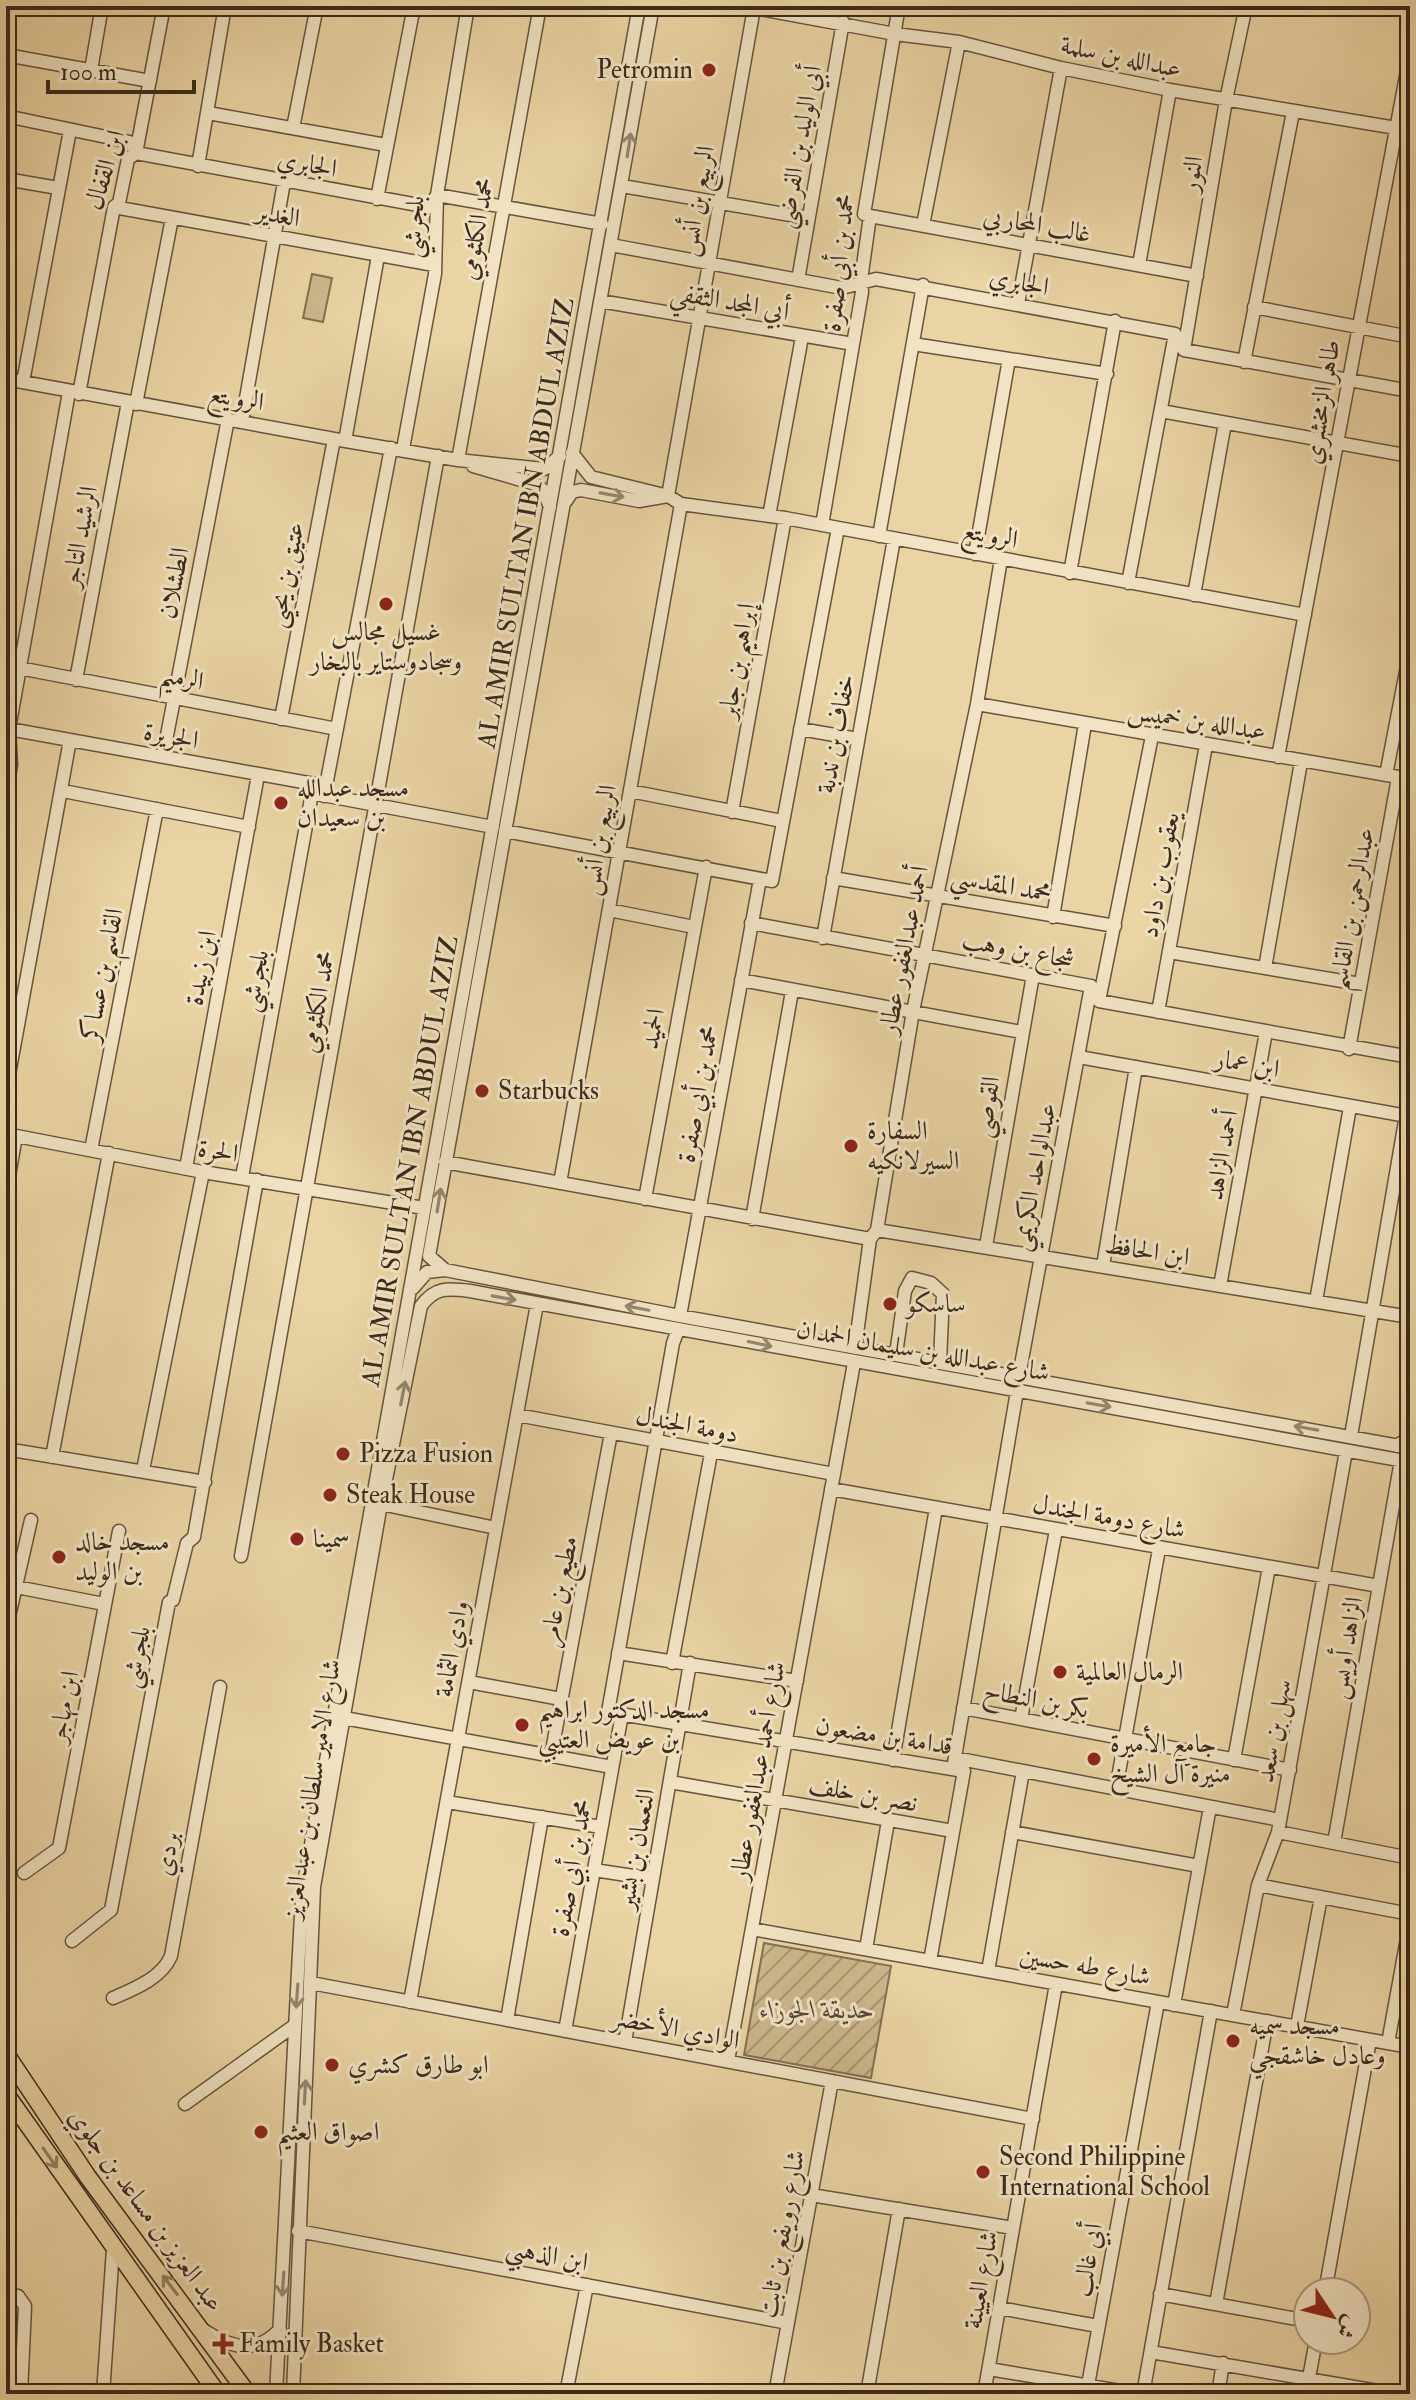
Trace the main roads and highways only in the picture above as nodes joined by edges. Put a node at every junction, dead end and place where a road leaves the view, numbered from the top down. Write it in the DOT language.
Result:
graph roads {
  1 [pos="6,2054"];
  2 [pos="6,2094"];
  3 [pos="218,2394"];
  4 [pos="248,2394"];
  4 -- 1 [label="main road, عبد العزيز بن مساعد بن جلوي, one-way"];
  2 -- 3 [label="main road, عبد العزيز بن مساعد بن جلوي, one-way"];
}
